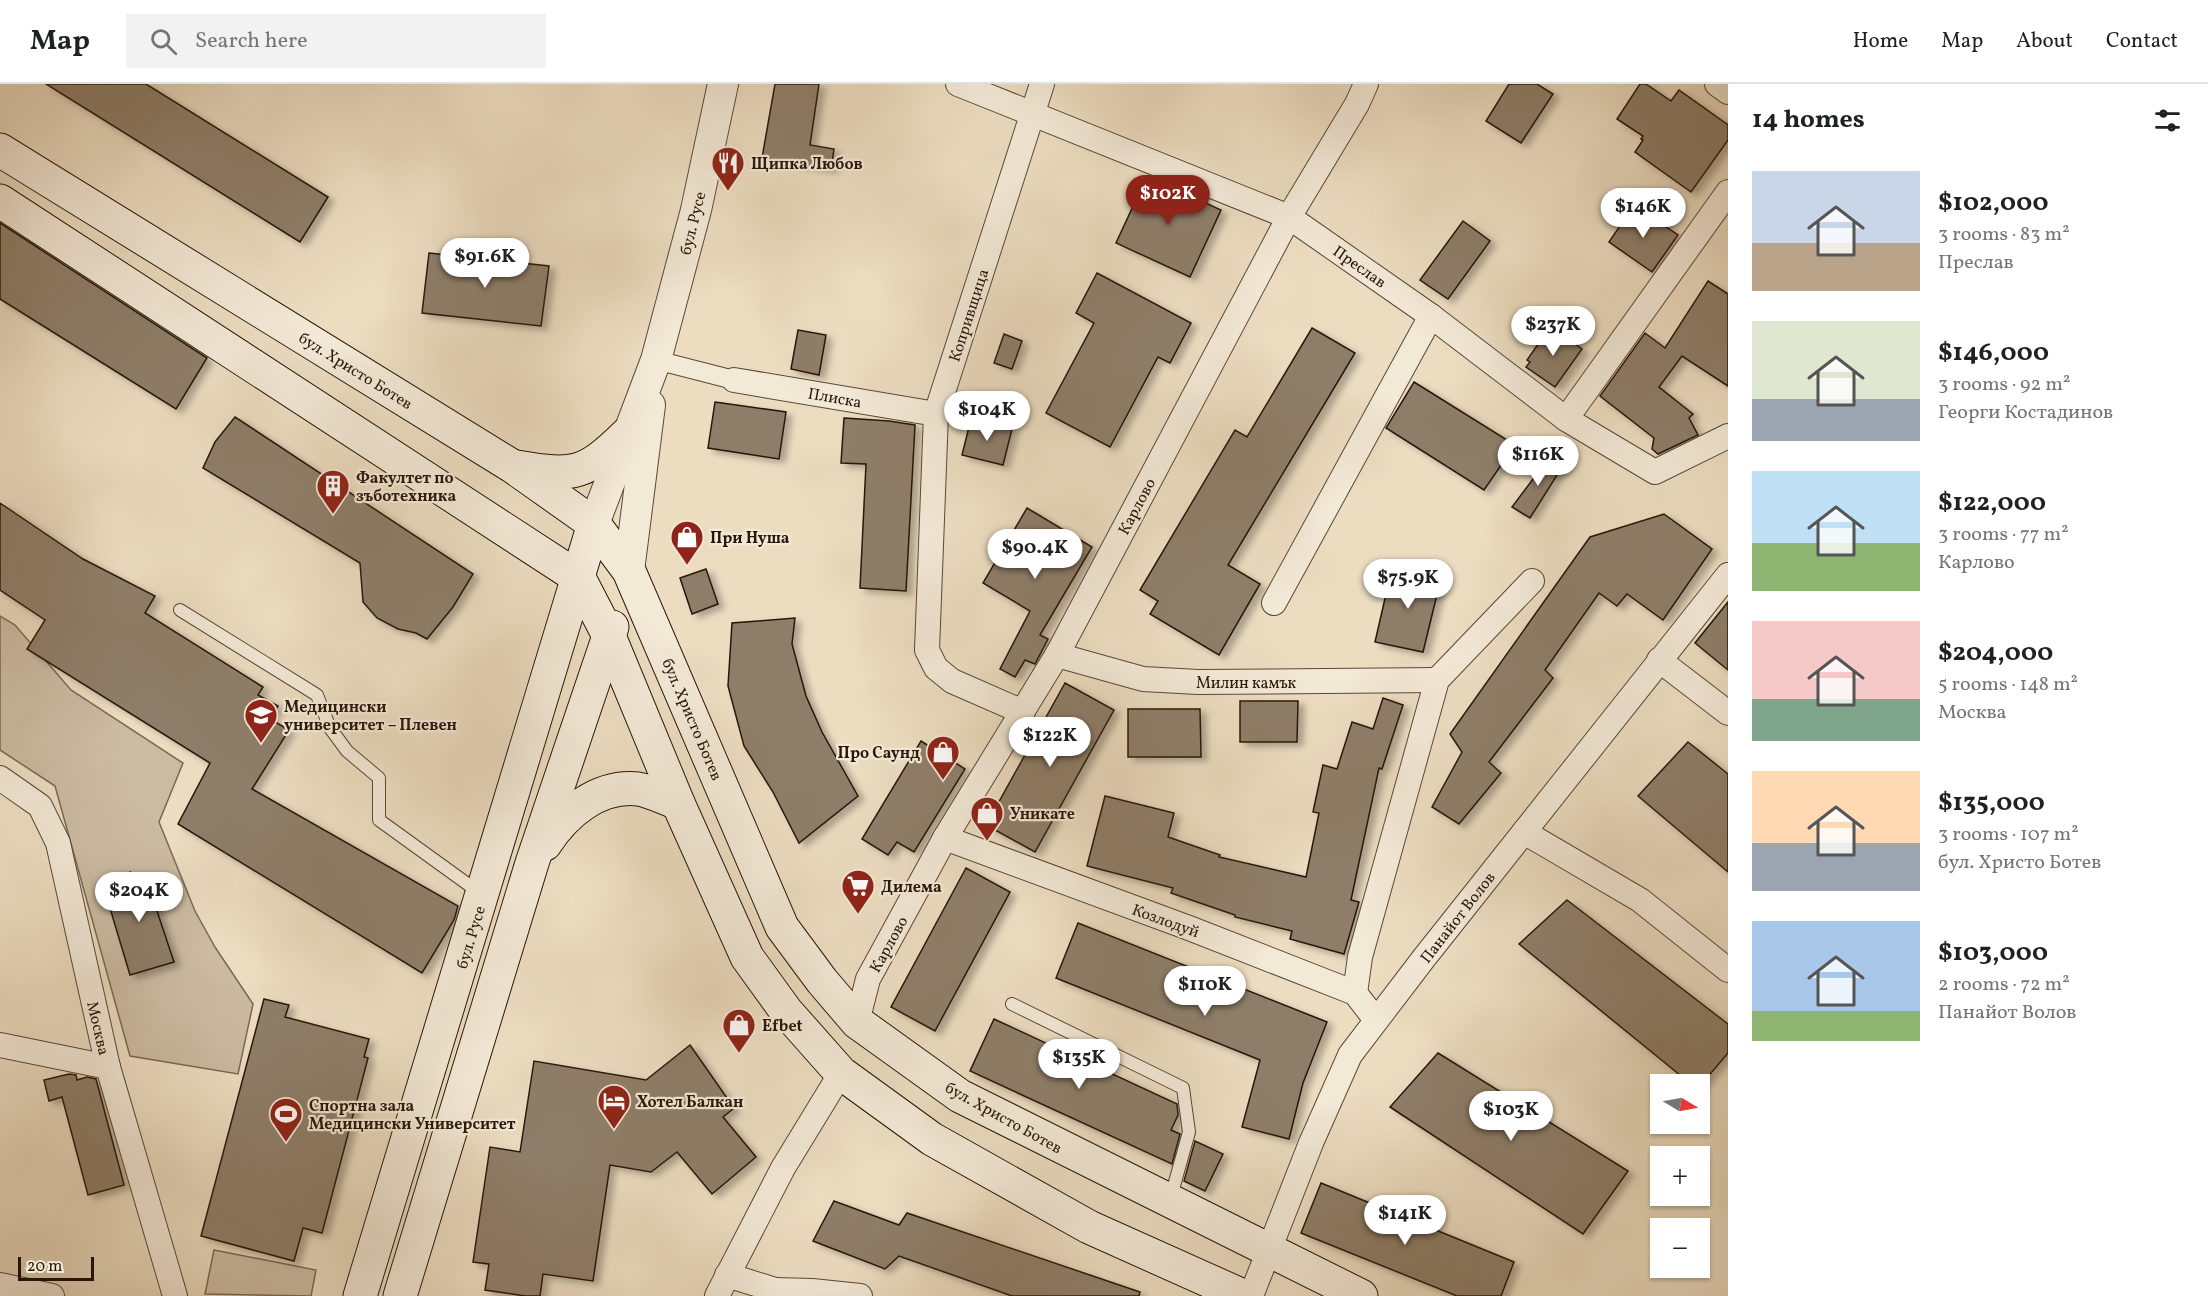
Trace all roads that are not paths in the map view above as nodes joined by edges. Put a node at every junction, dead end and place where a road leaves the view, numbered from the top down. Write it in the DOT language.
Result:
graph roads {
  1 [pos="723,84"];
  2 [pos="958,84"];
  3 [pos="1042,84"];
  4 [pos="1366,84"];
  5 [pos="1717,84"];
  6 [pos="1728,92"];
  7 [pos="1032,113"];
  8 [pos="0,150"];
  9 [pos="1728,192"];
  10 [pos="0,201"];
  11 [pos="1289,217"];
  12 [pos="1431,316"];
  13 [pos="656,360"];
  14 [pos="734,380"];
  15 [pos="936,414"];
  16 [pos="1566,419"];
  17 [pos="627,433"];
  18 [pos="1728,436"];
  19 [pos="512,466"];
  20 [pos="594,524"];
  21 [pos="629,571"];
  22 [pos="1728,575"];
  23 [pos="579,578"];
  24 [pos="1532,581"];
  25 [pos="1274,603"];
  26 [pos="180,610"];
  27 [pos="609,636"];
  28 [pos="1057,655"];
  29 [pos="1659,660"];
  30 [pos="1437,680"];
  31 [pos="1023,712"];
  32 [pos="1728,713"];
  33 [pos="0,778"];
  34 [pos="678,803"];
  35 [pos="1524,832"];
  36 [pos="945,838"];
  37 [pos="532,863"];
  38 [pos="483,895"];
  39 [pos="1728,970"];
  40 [pos="1355,993"];
  41 [pos="1012,1004"];
  42 [pos="1376,1020"];
  43 [pos="857,1022"];
  44 [pos="0,1045"];
  45 [pos="108,1067"];
  46 [pos="841,1073"];
  47 [pos="1169,1201"];
  48 [pos="1269,1251"];
  49 [pos="0,1285"];
  50 [pos="722,1286"];
  51 [pos="408,1290"];
  52 [pos="779,1293"];
  53 [pos="52,1296"];
  54 [pos="175,1296"];
  55 [pos="360,1296"];
  56 [pos="860,1296"];
  57 [pos="1243,1296"];
  58 [pos="1251,1296"];
  59 [pos="1361,1296"];
  1 -- 13 [label="street, бул. Русе"];
  2 -- 7 [label="street, Преслав"];
  3 -- 7 [label="street, Копривщица"];
  4 -- 11 [label="street, Карлово"];
  5 -- 6 [label="street"];
  7 -- 11 [label="street, Преслав"];
  7 -- 15 [label="street, Копривщица"];
  8 -- 19 [label="main road, бул. Христо Ботев"];
  9 -- 16 [label="street"];
  10 -- 23 [label="main road"];
  11 -- 12 [label="street, Преслав"];
  11 -- 28 [label="street, Карлово"];
  12 -- 16 [label="street, Преслав"];
  12 -- 25 [label="street"];
  13 -- 14 [label="street"];
  13 -- 17 [label="street, бул. Русе"];
  13 -- 21 [label="street, бул. Русе"];
  14 -- 15 [label="street, Плиска"];
  15 -- 31 [label="street, Копривщица"];
  16 -- 18 [label="street, Преслав"];
  17 -- 19 [label="main road"];
  17 -- 20 [label="street, бул. Русе"];
  19 -- 20 [label="main road, бул. Христо Ботев"];
  20 -- 21 [label="main road, бул. Христо Ботев"];
  20 -- 23 [label="main road, бул. Русе"];
  21 -- 27 [label="main road"];
  21 -- 43 [label="main road, бул. Христо Ботев"];
  22 -- 29 [label="street, Панайот Волов"];
  23 -- 27 [label="main road"];
  23 -- 38 [label="main road, бул. Русе"];
  24 -- 30 [label="street"];
  26 -- 38 [label="lane"];
  27 -- 34 [label="main road"];
  27 -- 37 [label="main road"];
  28 -- 30 [label="street, Милин камък"];
  28 -- 31 [label="street, Карлово"];
  29 -- 32 [label="street"];
  29 -- 35 [label="street, Панайот Волов"];
  30 -- 40 [label="street"];
  31 -- 36 [label="street, Карлово"];
  33 -- 45 [label="street, Москва"];
  34 -- 37 [label="main road"];
  34 -- 46 [label="main road"];
  35 -- 39 [label="street"];
  35 -- 42 [label="street, Панайот Волов"];
  36 -- 40 [label="street, Козлодуй"];
  36 -- 43 [label="street, Карлово"];
  37 -- 51 [label="main road"];
  38 -- 55 [label="main road, бул. Русе"];
  40 -- 42 [label="street"];
  41 -- 47 [label="lane"];
  42 -- 48 [label="street, Панайот Волов"];
  43 -- 47 [label="main road, бул. Христо Ботев"];
  44 -- 45 [label="street"];
  45 -- 54 [label="street, Москва"];
  46 -- 50 [label="street"];
  46 -- 57 [label="main road"];
  47 -- 48 [label="main road, бул. Христо Ботев"];
  48 -- 58 [label="street, Панайот Волов"];
  48 -- 59 [label="main road, бул. Христо Ботев"];
  49 -- 53 [label="street"];
  50 -- 52 [label="street"];
  52 -- 56 [label="street"];
}
